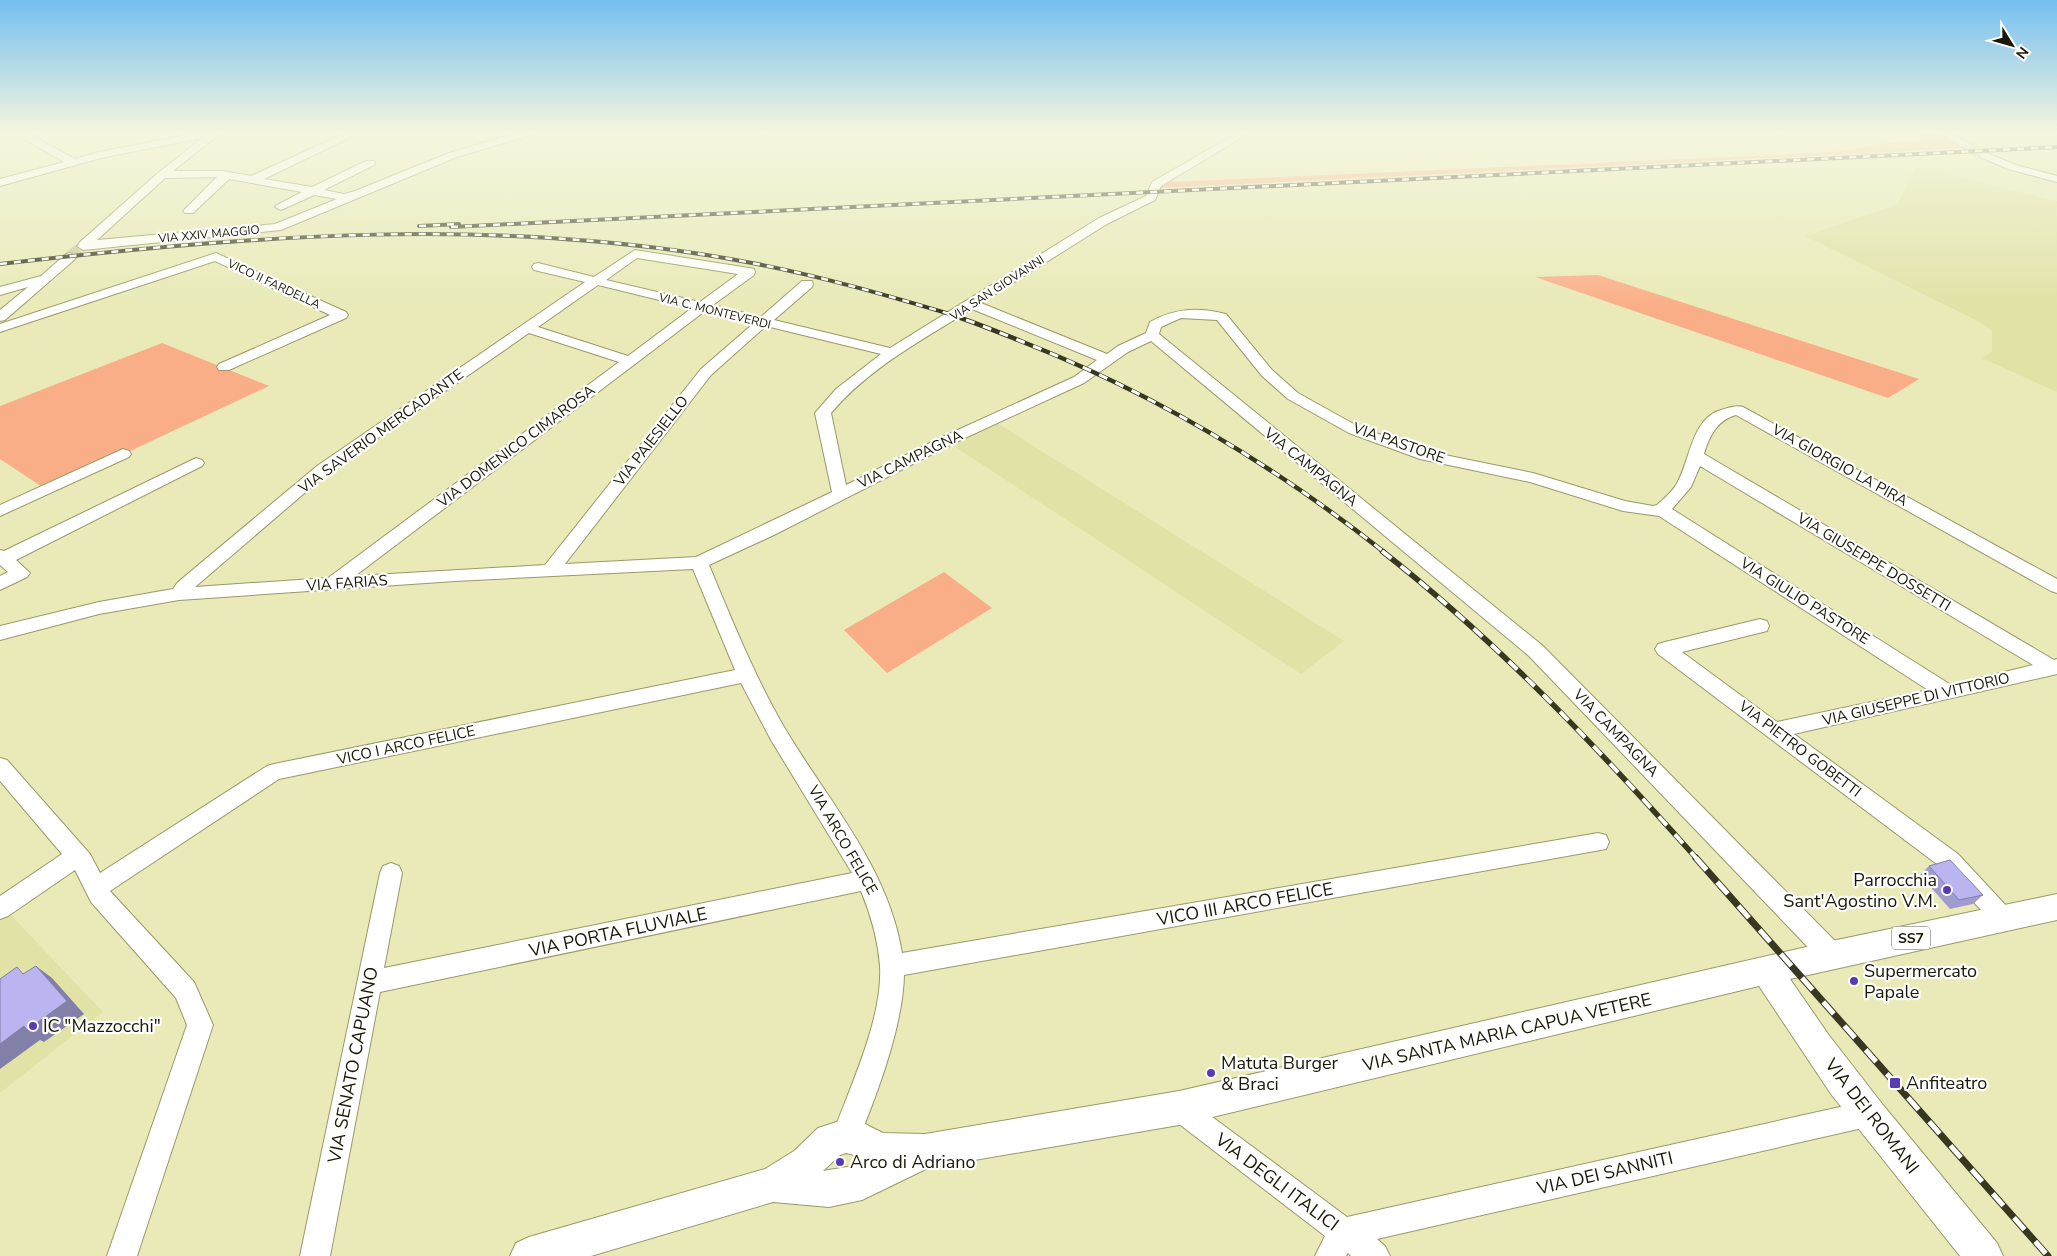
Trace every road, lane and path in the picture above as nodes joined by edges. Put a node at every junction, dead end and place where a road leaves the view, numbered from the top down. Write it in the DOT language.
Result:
graph roads {
  1 [pos="145,191"];
  2 [pos="210,191"];
  3 [pos="300,191"];
  4 [pos="316,191"];
  5 [pos="366,191"];
  6 [pos="1154,191"];
  7 [pos="311,193"];
  8 [pos="358,194"];
  9 [pos="281,207"];
  10 [pos="189,211"];
  11 [pos="70,257"];
  12 [pos="538,267"];
  13 [pos="47,277"];
  14 [pos="593,281"];
  15 [pos="807,284"];
  16 [pos="0,291"];
  17 [pos="971,304"];
  18 [pos="700,308"];
  19 [pos="0,317"];
  20 [pos="765,323"];
  21 [pos="0,328"];
  22 [pos="526,328"];
  23 [pos="1152,335"];
  24 [pos="893,353"];
  25 [pos="1108,360"];
  26 [pos="629,361"];
  27 [pos="224,367"];
  28 [pos="123,454"];
  29 [pos="1695,456"];
  30 [pos="196,463"];
  31 [pos="840,493"];
  32 [pos="1662,510"];
  33 [pos="0,512"];
  34 [pos="2,558"];
  35 [pos="699,563"];
  36 [pos="550,570"];
  37 [pos="0,584"];
  38 [pos="332,584"];
  39 [pos="2057,587"];
  40 [pos="179,594"];
  41 [pos="1760,626"];
  42 [pos="0,634"];
  43 [pos="2055,667"];
  44 [pos="746,675"];
  45 [pos="1948,693"];
  46 [pos="1775,730"];
  47 [pos="0,766"];
  48 [pos="1598,842"];
  49 [pos="77,856"];
  50 [pos="390,873"];
  51 [pos="867,880"];
  52 [pos="96,888"];
  53 [pos="0,908"];
  54 [pos="2057,908"];
  55 [pos="2003,918"];
  56 [pos="1832,955"];
  57 [pos="892,966"];
  58 [pos="1767,971"];
  59 [pos="369,983"];
  60 [pos="1179,1108"];
  61 [pos="1867,1114"];
  62 [pos="846,1136"];
  63 [pos="925,1151"];
  64 [pos="773,1184"];
  65 [pos="1337,1244"];
  66 [pos="122,1256"];
  67 [pos="315,1256"];
  68 [pos="529,1256"];
  69 [pos="1375,1256"];
  70 [pos="1984,1256"];
  1 -- 8 [label="street, VIA XXIV MAGGIO"];
  2 -- 10 [label="street"];
  3 -- 7 [label="street"];
  4 -- 7 [label="street"];
  5 -- 8 [label="street, VIA XXIV MAGGIO"];
  6 -- 17 [label="street, VIA SAN GIOVANNI"];
  7 -- 8 [label="street"];
  7 -- 9 [label="street"];
  11 -- 13 [label="street"];
  12 -- 14 [label="street, VIA C. MONTEVERDI"];
  13 -- 16 [label="street"];
  13 -- 19 [label="street"];
  14 -- 18 [label="street, VIA C. MONTEVERDI"];
  14 -- 18 [label="street, VIA SAVERIO MERCADANTE"];
  14 -- 22 [label="street, VIA SAVERIO MERCADANTE"];
  15 -- 20 [label="street"];
  17 -- 24 [label="street, VIA SAN GIOVANNI"];
  17 -- 25 [label="street"];
  18 -- 20 [label="street, VIA C. MONTEVERDI"];
  18 -- 26 [label="street, VIA DOMENICO CIMAROSA"];
  20 -- 24 [label="street, VIA C. MONTEVERDI"];
  20 -- 36 [label="street, VIA PAIESIELLO"];
  21 -- 27 [label="street, VICO II FARDELLA"];
  22 -- 26 [label="street"];
  22 -- 40 [label="street, VIA SAVERIO MERCADANTE"];
  23 -- 25 [label="street, VIA CAMPAGNA"];
  23 -- 32 [label="street, VIA PASTORE"];
  23 -- 56 [label="street, VIA CAMPAGNA"];
  24 -- 31 [label="street, VIA SAN GIOVANNI"];
  25 -- 31 [label="street, VIA CAMPAGNA"];
  26 -- 38 [label="street, VIA DOMENICO CIMAROSA"];
  28 -- 33 [label="street"];
  29 -- 32 [label="street, VIA GIORGIO LA PIRA"];
  29 -- 39 [label="street, VIA GIORGIO LA PIRA"];
  29 -- 43 [label="street, VIA GIUSEPPE DOSSETTI"];
  30 -- 34 [label="street"];
  31 -- 35 [label="street, VIA CAMPAGNA"];
  32 -- 45 [label="street, VIA GIULIO PASTORE"];
  34 -- 37 [label="street"];
  35 -- 36 [label="street, VIA FARIAS"];
  35 -- 44 [label="street, VIA ARCO FELICE"];
  36 -- 38 [label="street, VIA FARIAS"];
  38 -- 40 [label="street, VIA FARIAS"];
  40 -- 42 [label="street, VIA FARIAS"];
  41 -- 46 [label="street, VIA PIETRO GOBETTI"];
  43 -- 45 [label="street, VIA GIUSEPPE DI VITTORIO"];
  44 -- 51 [label="street, VIA ARCO FELICE"];
  44 -- 52 [label="street, VICO I ARCO FELICE"];
  45 -- 46 [label="street, VIA GIUSEPPE DI VITTORIO"];
  46 -- 55 [label="street, VIA PIETRO GOBETTI"];
  47 -- 49 [label="street"];
  48 -- 57 [label="street, VICO III ARCO FELICE"];
  49 -- 52 [label="street"];
  49 -- 53 [label="street"];
  50 -- 59 [label="street, VIA SENATO CAPUANO"];
  51 -- 57 [label="street, VIA ARCO FELICE"];
  51 -- 59 [label="street, VIA PORTA FLUVIALE"];
  52 -- 66 [label="street"];
  54 -- 55 [label="main road, VIA SANTA MARIA CAPUA VETERE / SS7"];
  55 -- 56 [label="main road, VIA SANTA MARIA CAPUA VETERE / SS7"];
  56 -- 58 [label="main road, VIA SANTA MARIA CAPUA VETERE / SS7"];
  57 -- 62 [label="street, VIA ARCO FELICE"];
  58 -- 60 [label="main road, VIA SANTA MARIA CAPUA VETERE / SS7"];
  58 -- 61 [label="main road, VIA DEI ROMANI"];
  59 -- 67 [label="street, VIA SENATO CAPUANO"];
  60 -- 63 [label="main road, VIA SANTA MARIA CAPUA VETERE / SS7"];
  60 -- 65 [label="street, VIA DEGLI ITALICI"];
  61 -- 65 [label="street, VIA DEI SANNITI"];
  61 -- 70 [label="main road, VIA DEI ROMANI"];
  62 -- 63 [label="main road, SS7"];
  62 -- 64 [label="main road, SS7"];
  63 -- 64 [label="main road, SS7"];
  64 -- 68 [label="main road, SS7"];
  65 -- 69 [label="street, VIA DEGLI ITALICI"];
}
